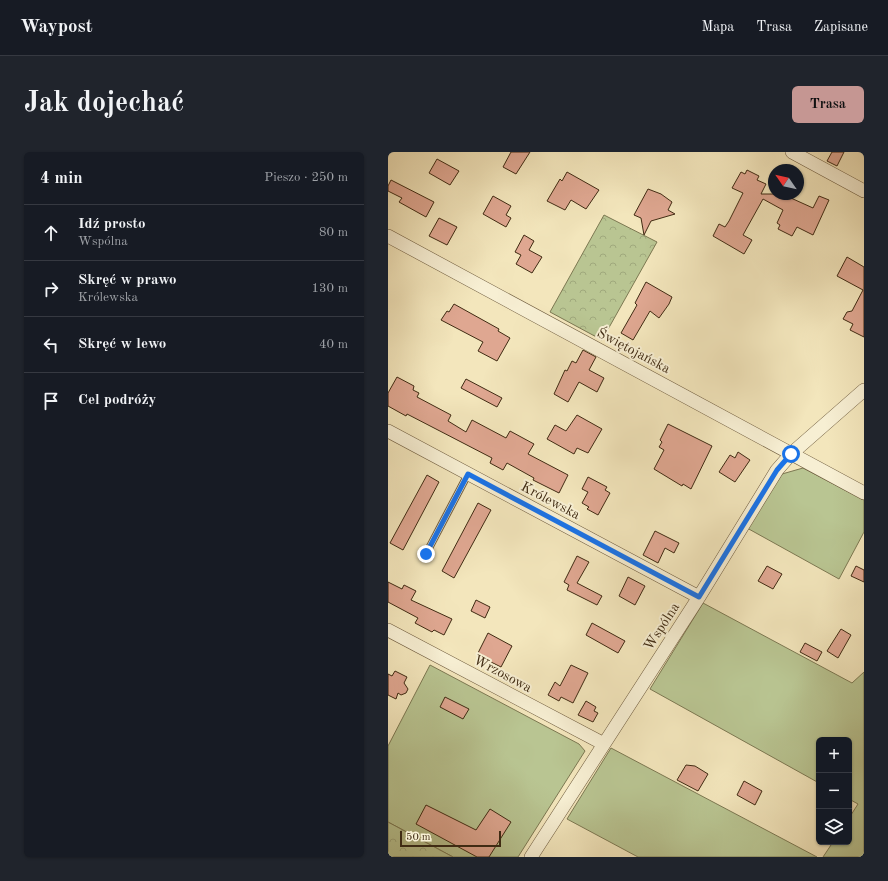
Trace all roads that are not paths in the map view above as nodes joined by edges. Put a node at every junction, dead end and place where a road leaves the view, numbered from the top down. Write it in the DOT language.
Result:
graph roads {
  1 [pos="792,152"];
  2 [pos="864,191"];
  3 [pos="388,236"];
  4 [pos="864,390"];
  5 [pos="388,431"];
  6 [pos="791,454"];
  7 [pos="468,474"];
  8 [pos="864,493"];
  9 [pos="426,554"];
  10 [pos="699,597"];
  11 [pos="388,630"];
  12 [pos="604,744"];
  13 [pos="531,857"];
  1 -- 2 [label="street"];
  3 -- 6 [label="street, Świętojańska"];
  4 -- 6 [label="street, Wspólna"];
  5 -- 7 [label="street, Królewska"];
  6 -- 8 [label="street, Świętojańska"];
  6 -- 10 [label="street, Wspólna"];
  7 -- 9 [label="lane"];
  7 -- 10 [label="street, Królewska"];
  10 -- 12 [label="street, Wspólna"];
  11 -- 12 [label="street, Wrzosowa"];
  12 -- 13 [label="street, Wspólna"];
}
